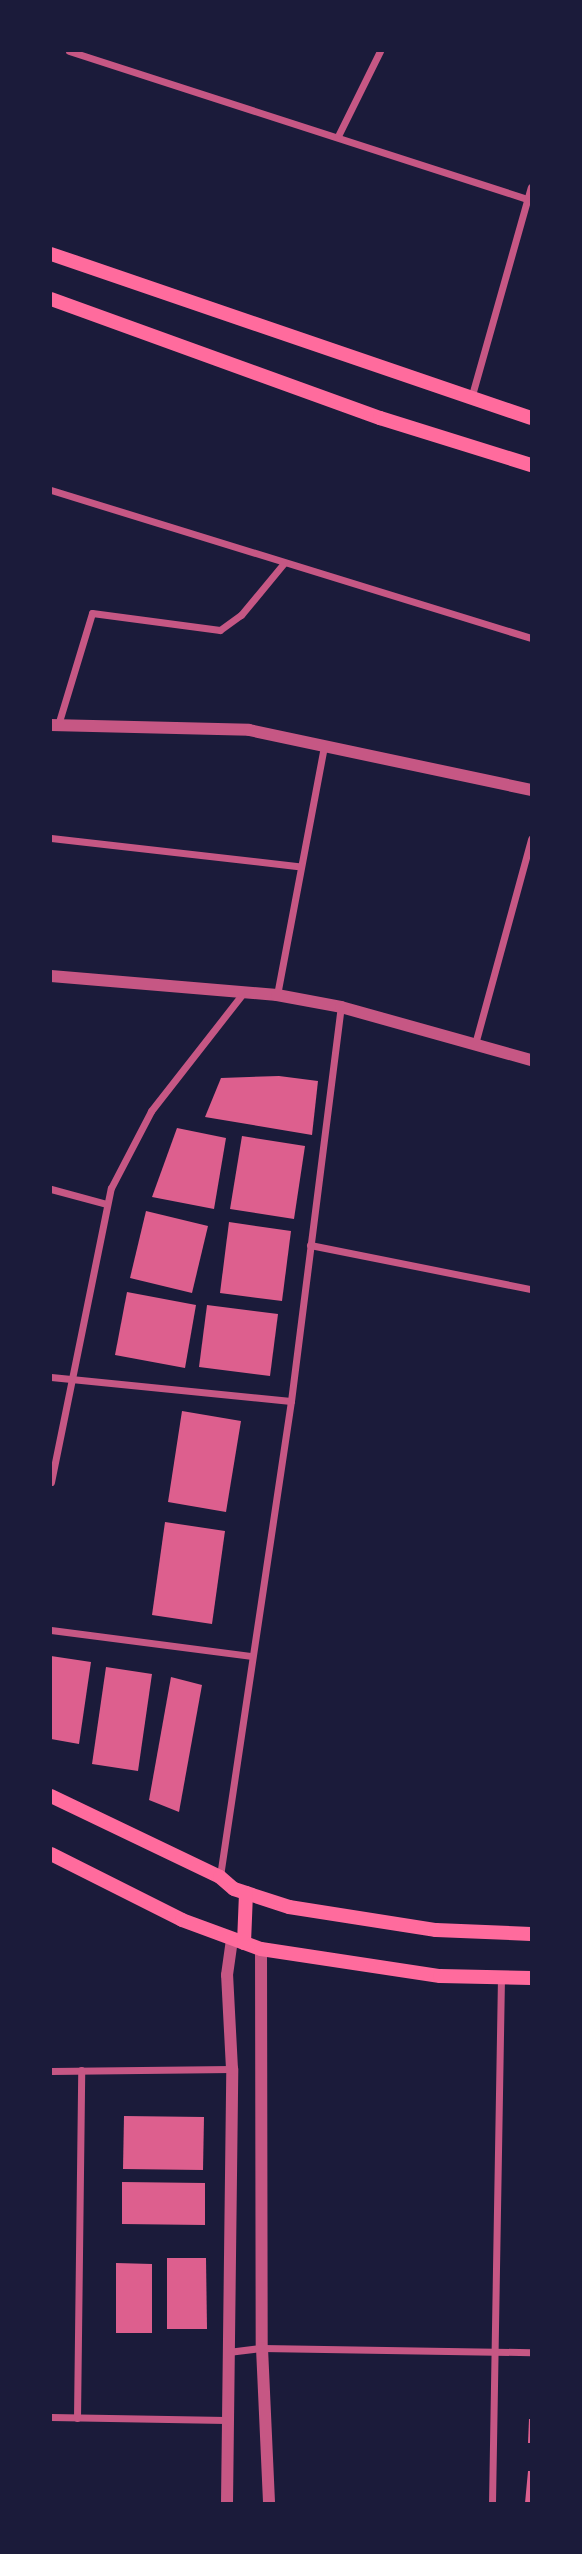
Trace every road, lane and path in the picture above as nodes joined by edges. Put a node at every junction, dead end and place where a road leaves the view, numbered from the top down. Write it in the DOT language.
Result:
graph roads {
  1 [pos="69,51"];
  2 [pos="380,51"];
  3 [pos="338,136"];
  4 [pos="531,187"];
  5 [pos="529,199"];
  6 [pos="51,254"];
  7 [pos="51,299"];
  8 [pos="472,395"];
  9 [pos="531,418"];
  10 [pos="531,464"];
  11 [pos="51,490"];
  12 [pos="284,563"];
  13 [pos="531,638"];
  14 [pos="55,725"];
  15 [pos="324,747"];
  16 [pos="531,790"];
  17 [pos="51,838"];
  18 [pos="531,839"];
  19 [pos="298,866"];
  20 [pos="51,976"];
  21 [pos="245,991"];
  22 [pos="277,995"];
  23 [pos="341,1007"];
  24 [pos="475,1044"];
  25 [pos="531,1060"];
  26 [pos="51,1189"];
  27 [pos="107,1204"];
  28 [pos="310,1245"];
  29 [pos="531,1289"];
  30 [pos="51,1377"];
  31 [pos="72,1380"];
  32 [pos="291,1401"];
  33 [pos="51,1482"];
  34 [pos="51,1630"];
  35 [pos="250,1656"];
  36 [pos="51,1796"];
  37 [pos="51,1854"];
  38 [pos="220,1877"];
  39 [pos="246,1894"];
  40 [pos="531,1934"];
  41 [pos="238,1940"];
  42 [pos="261,1949"];
  43 [pos="531,1978"];
  44 [pos="501,1979"];
  45 [pos="232,2068"];
  46 [pos="81,2070"];
  47 [pos="51,2071"];
  48 [pos="262,2348"];
  49 [pos="496,2351"];
  50 [pos="226,2352"];
  51 [pos="531,2352"];
  52 [pos="51,2417"];
  53 [pos="76,2417"];
  54 [pos="226,2420"];
  55 [pos="227,2503"];
  56 [pos="269,2503"];
  57 [pos="492,2503"];
  1 -- 3 [label="street"];
  2 -- 3 [label="street"];
  3 -- 5 [label="street"];
  4 -- 5 [label="street"];
  5 -- 8 [label="street"];
  6 -- 8 [label="main road"];
  7 -- 10 [label="main road"];
  8 -- 9 [label="main road"];
  11 -- 12 [label="street"];
  12 -- 13 [label="street"];
  12 -- 14 [label="street"];
  14 -- 15 [label="street"];
  15 -- 16 [label="street"];
  15 -- 19 [label="street"];
  17 -- 19 [label="street"];
  18 -- 24 [label="street"];
  19 -- 22 [label="street"];
  20 -- 21 [label="street"];
  21 -- 22 [label="street"];
  21 -- 27 [label="street"];
  22 -- 23 [label="street"];
  23 -- 24 [label="street"];
  23 -- 28 [label="street"];
  24 -- 25 [label="street"];
  26 -- 27 [label="street"];
  27 -- 31 [label="street"];
  28 -- 29 [label="street"];
  28 -- 32 [label="street"];
  30 -- 31 [label="street"];
  31 -- 32 [label="street"];
  31 -- 33 [label="street"];
  32 -- 35 [label="street"];
  34 -- 35 [label="street"];
  35 -- 38 [label="street"];
  36 -- 38 [label="main road"];
  37 -- 41 [label="main road"];
  38 -- 39 [label="main road"];
  39 -- 40 [label="main road"];
  39 -- 41 [label="main road"];
  41 -- 42 [label="main road"];
  41 -- 45 [label="street"];
  42 -- 44 [label="main road"];
  42 -- 48 [label="street"];
  43 -- 44 [label="main road"];
  44 -- 49 [label="street"];
  45 -- 46 [label="street"];
  45 -- 50 [label="street"];
  46 -- 47 [label="street"];
  46 -- 53 [label="street"];
  48 -- 49 [label="street"];
  48 -- 50 [label="street"];
  48 -- 56 [label="street"];
  49 -- 51 [label="street"];
  49 -- 57 [label="street"];
  50 -- 54 [label="street"];
  52 -- 53 [label="street"];
  53 -- 54 [label="street"];
  54 -- 55 [label="street"];
}
